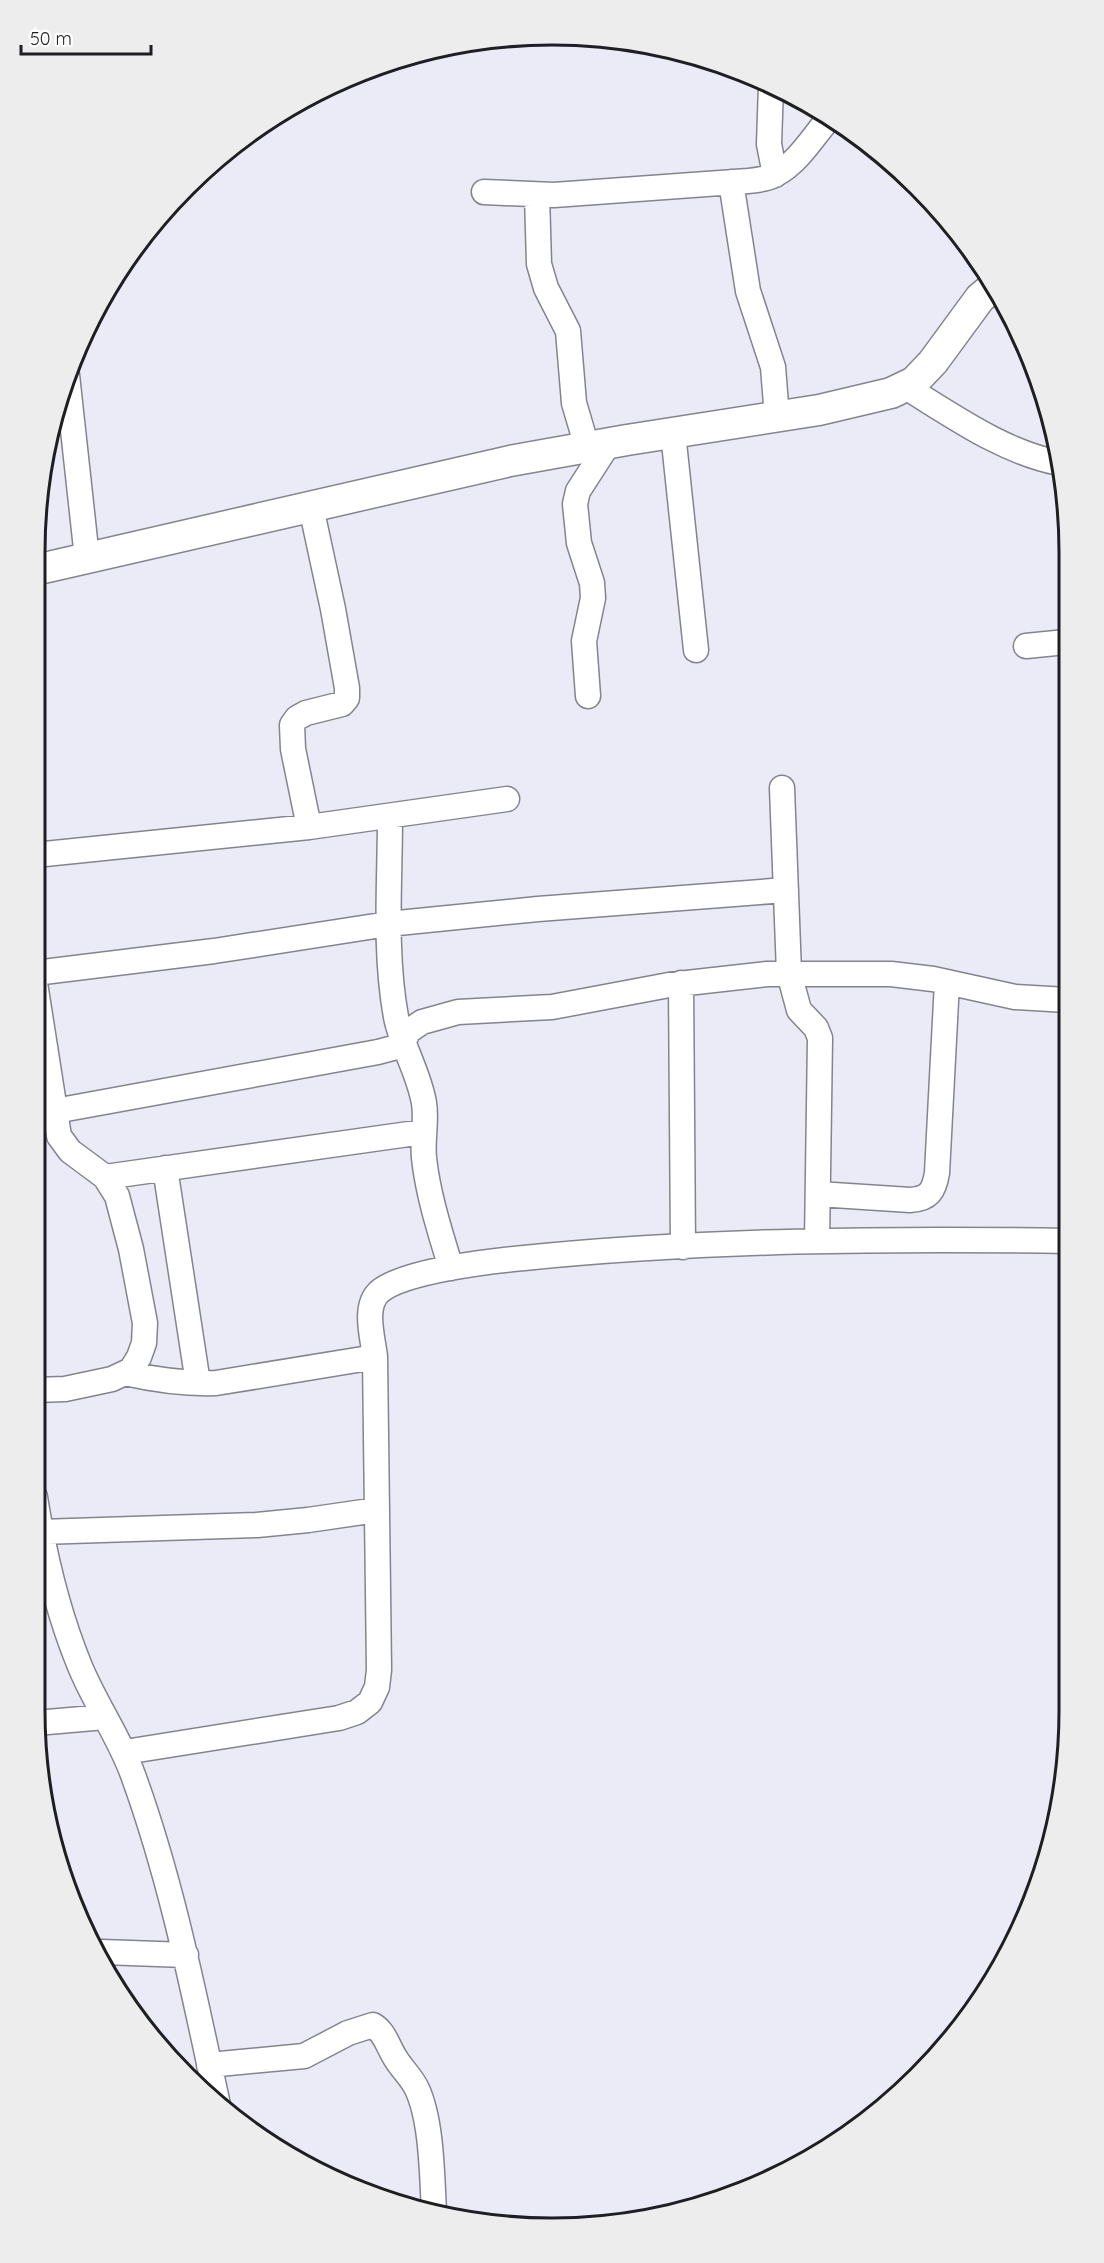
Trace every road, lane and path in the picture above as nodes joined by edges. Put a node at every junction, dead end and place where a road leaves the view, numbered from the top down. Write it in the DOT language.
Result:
graph roads {
  1 [pos="771,95"];
  2 [pos="824,124"];
  3 [pos="776,175"];
  4 [pos="731,182"];
  5 [pos="484,192"];
  6 [pos="537,195"];
  7 [pos="987,292"];
  8 [pos="904,386"];
  9 [pos="70,395"];
  10 [pos="777,417"];
  11 [pos="673,433"];
  12 [pos="598,445"];
  13 [pos="1050,460"];
  14 [pos="311,507"];
  15 [pos="87,558"];
  16 [pos="45,568"];
  17 [pos="1059,643"];
  18 [pos="1026,646"];
  19 [pos="696,650"];
  20 [pos="588,696"];
  21 [pos="782,788"];
  22 [pos="507,799"];
  23 [pos="390,817"];
  24 [pos="309,827"];
  25 [pos="45,854"];
  26 [pos="786,891"];
  27 [pos="388,924"];
  28 [pos="45,972"];
  29 [pos="789,973"];
  30 [pos="947,982"];
  31 [pos="681,983"];
  32 [pos="1059,1000"];
  33 [pos="403,1042"];
  34 [pos="45,1050"];
  35 [pos="55,1111"];
  36 [pos="423,1132"];
  37 [pos="165,1168"];
  38 [pos="105,1177"];
  39 [pos="818,1194"];
  40 [pos="1059,1240"];
  41 [pos="817,1241"];
  42 [pos="683,1247"];
  43 [pos="451,1268"];
  44 [pos="375,1357"];
  45 [pos="125,1372"];
  46 [pos="198,1383"];
  47 [pos="45,1389"];
  48 [pos="377,1510"];
  49 [pos="45,1532"];
  50 [pos="45,1555"];
  51 [pos="105,1717"];
  52 [pos="45,1722"];
  53 [pos="124,1752"];
  54 [pos="106,1952"];
  55 [pos="186,1955"];
  56 [pos="209,2065"];
  57 [pos="214,2089"];
  58 [pos="433,2204"];
  1 -- 3 [label="street"];
  2 -- 3 [label="street"];
  3 -- 4 [label="street"];
  4 -- 6 [label="street"];
  4 -- 10 [label="street"];
  5 -- 6 [label="street"];
  6 -- 12 [label="street"];
  7 -- 8 [label="main road"];
  8 -- 10 [label="main road"];
  8 -- 13 [label="street"];
  9 -- 15 [label="street"];
  10 -- 11 [label="main road"];
  11 -- 12 [label="main road"];
  11 -- 19 [label="street"];
  12 -- 14 [label="main road"];
  12 -- 20 [label="street"];
  14 -- 15 [label="main road"];
  14 -- 24 [label="street"];
  15 -- 16 [label="main road"];
  17 -- 18 [label="street"];
  21 -- 26 [label="street"];
  22 -- 23 [label="street"];
  23 -- 24 [label="street"];
  23 -- 27 [label="street"];
  24 -- 25 [label="street"];
  26 -- 27 [label="street"];
  26 -- 29 [label="street"];
  27 -- 28 [label="street"];
  27 -- 33 [label="street"];
  29 -- 30 [label="street"];
  29 -- 31 [label="street"];
  29 -- 39 [label="street"];
  30 -- 32 [label="street"];
  30 -- 39 [label="street"];
  31 -- 33 [label="street"];
  31 -- 42 [label="street"];
  33 -- 35 [label="street"];
  33 -- 36 [label="street"];
  34 -- 35 [label="street"];
  35 -- 38 [label="street"];
  36 -- 37 [label="street"];
  36 -- 43 [label="street"];
  37 -- 38 [label="street"];
  37 -- 46 [label="street"];
  38 -- 45 [label="street"];
  39 -- 41 [label="street"];
  40 -- 41 [label="street"];
  41 -- 42 [label="street"];
  42 -- 43 [label="street"];
  43 -- 44 [label="street"];
  44 -- 46 [label="street"];
  44 -- 48 [label="street"];
  45 -- 46 [label="street"];
  45 -- 47 [label="street"];
  48 -- 49 [label="street"];
  48 -- 53 [label="street"];
  50 -- 51 [label="street"];
  51 -- 52 [label="street"];
  51 -- 53 [label="street"];
  53 -- 55 [label="street"];
  54 -- 55 [label="street"];
  55 -- 56 [label="street"];
  56 -- 57 [label="street"];
  56 -- 58 [label="street"];
}
